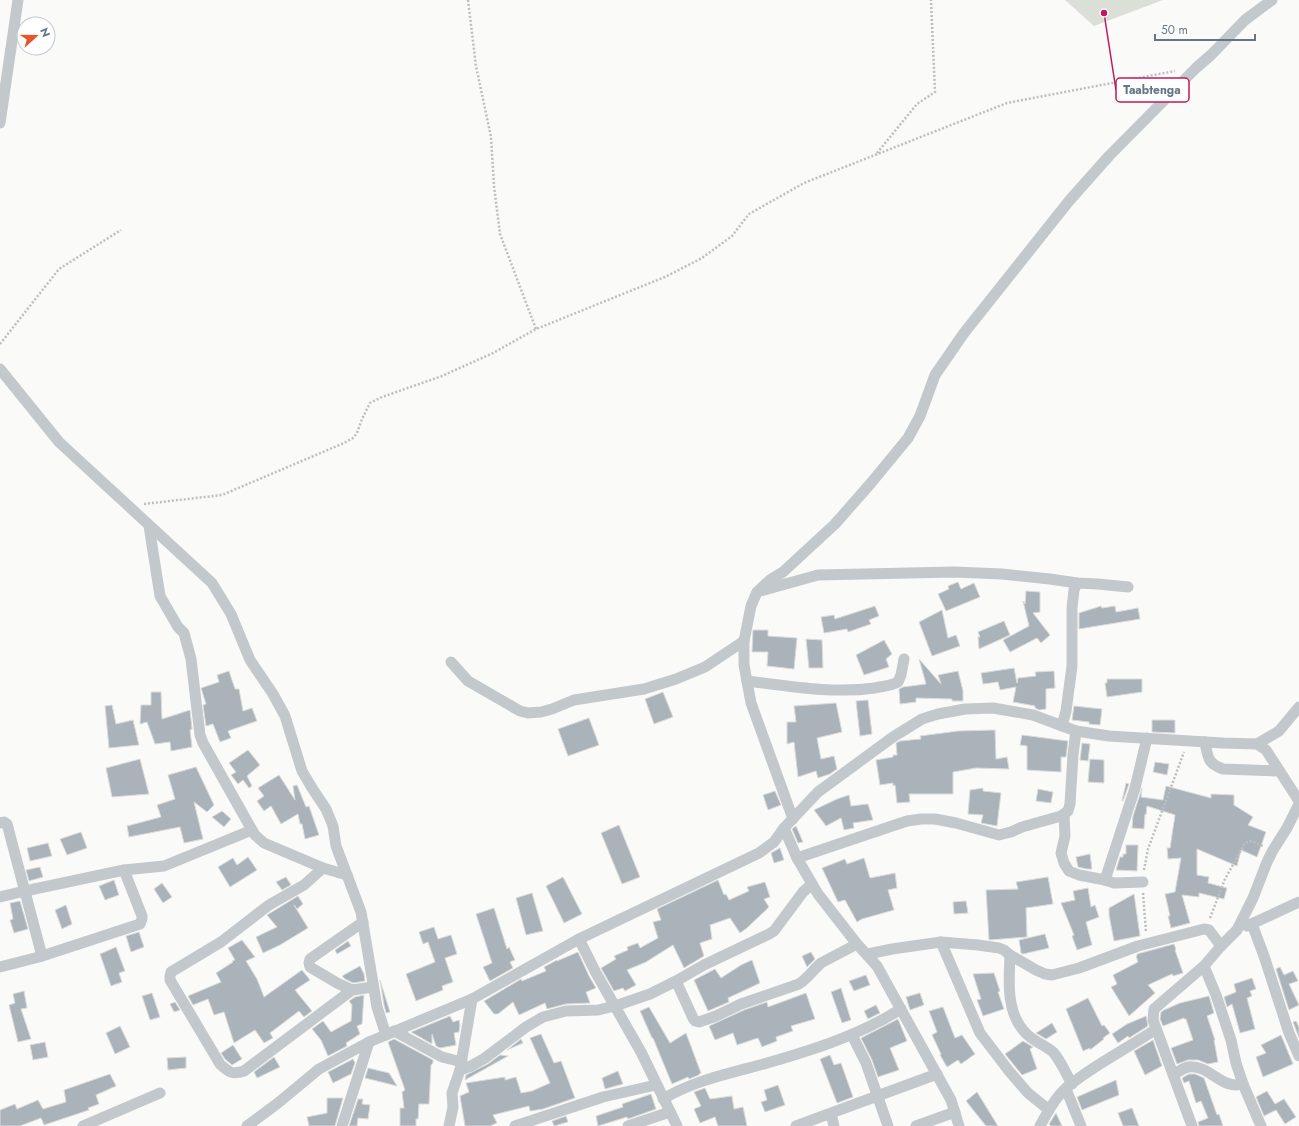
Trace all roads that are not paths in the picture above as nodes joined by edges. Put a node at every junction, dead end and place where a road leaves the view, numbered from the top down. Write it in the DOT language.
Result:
graph roads {
  1 [pos="18,0"];
  2 [pos="1272,0"];
  3 [pos="0,123"];
  4 [pos="0,369"];
  5 [pos="149,526"];
  6 [pos="1077,583"];
  7 [pos="1128,587"];
  8 [pos="757,592"];
  9 [pos="744,641"];
  10 [pos="904,659"];
  11 [pos="452,662"];
  12 [pos="747,681"];
  13 [pos="1299,707"];
  14 [pos="1062,726"];
  15 [pos="1076,731"];
  16 [pos="1147,738"];
  17 [pos="1205,742"];
  18 [pos="1256,744"];
  19 [pos="1279,771"];
  20 [pos="1299,803"];
  21 [pos="1064,815"];
  22 [pos="793,819"];
  23 [pos="0,822"];
  24 [pos="784,828"];
  25 [pos="252,830"];
  26 [pos="797,858"];
  27 [pos="323,868"];
  28 [pos="124,870"];
  29 [pos="347,875"];
  30 [pos="1105,880"];
  31 [pos="1143,882"];
  32 [pos="811,885"];
  33 [pos="25,891"];
  34 [pos="0,897"];
  35 [pos="1299,902"];
  36 [pos="363,922"];
  37 [pos="1252,924"];
  38 [pos="1237,930"];
  39 [pos="579,939"];
  40 [pos="941,942"];
  41 [pos="858,944"];
  42 [pos="1221,946"];
  43 [pos="868,954"];
  44 [pos="42,956"];
  45 [pos="1010,956"];
  46 [pos="1204,966"];
  47 [pos="0,967"];
  48 [pos="676,981"];
  49 [pos="373,987"];
  50 [pos="352,990"];
  51 [pos="472,999"];
  52 [pos="615,1006"];
  53 [pos="901,1009"];
  54 [pos="1156,1029"];
  55 [pos="390,1033"];
  56 [pos="852,1035"];
  57 [pos="369,1042"];
  58 [pos="1299,1056"];
  59 [pos="461,1066"];
  60 [pos="937,1074"];
  61 [pos="1174,1074"];
  62 [pos="1244,1084"];
  63 [pos="656,1085"];
  64 [pos="1069,1086"];
  65 [pos="160,1093"];
  66 [pos="877,1097"];
  67 [pos="663,1099"];
  68 [pos="1049,1110"];
  69 [pos="670,1112"];
  70 [pos="955,1112"];
  71 [pos="831,1114"];
  72 [pos="83,1126"];
  73 [pos="247,1126"];
  74 [pos="342,1126"];
  75 [pos="449,1126"];
  76 [pos="515,1126"];
  77 [pos="628,1126"];
  78 [pos="676,1126"];
  79 [pos="796,1126"];
  80 [pos="834,1126"];
  81 [pos="888,1126"];
  82 [pos="916,1126"];
  83 [pos="959,1126"];
  84 [pos="1040,1126"];
  85 [pos="1081,1126"];
  86 [pos="1192,1126"];
  87 [pos="1261,1126"];
  1 -- 3 [label="street"];
  2 -- 8 [label="street"];
  4 -- 5 [label="street"];
  5 -- 25 [label="street"];
  5 -- 29 [label="street"];
  6 -- 7 [label="street"];
  6 -- 8 [label="street"];
  6 -- 14 [label="street"];
  8 -- 9 [label="street"];
  9 -- 11 [label="street"];
  9 -- 12 [label="street"];
  10 -- 12 [label="street"];
  12 -- 22 [label="street"];
  13 -- 18 [label="street"];
  14 -- 15 [label="street"];
  14 -- 22 [label="street"];
  15 -- 16 [label="street"];
  15 -- 21 [label="street"];
  16 -- 17 [label="street"];
  16 -- 30 [label="street"];
  17 -- 18 [label="street"];
  17 -- 19 [label="street"];
  18 -- 19 [label="street"];
  19 -- 20 [label="street"];
  20 -- 38 [label="street"];
  21 -- 26 [label="street"];
  21 -- 30 [label="street"];
  22 -- 24 [label="street"];
  23 -- 33 [label="street"];
  24 -- 26 [label="street"];
  24 -- 39 [label="street"];
  25 -- 27 [label="street"];
  25 -- 28 [label="street"];
  26 -- 32 [label="street"];
  27 -- 29 [label="street"];
  27 -- 50 [label="street"];
  28 -- 33 [label="street"];
  28 -- 44 [label="street"];
  29 -- 36 [label="street"];
  30 -- 31 [label="street"];
  32 -- 41 [label="street"];
  32 -- 48 [label="street"];
  33 -- 34 [label="street"];
  33 -- 44 [label="street"];
  35 -- 37 [label="street"];
  36 -- 49 [label="street"];
  36 -- 50 [label="street"];
  37 -- 38 [label="street"];
  37 -- 58 [label="street"];
  38 -- 42 [label="street"];
  39 -- 51 [label="street"];
  39 -- 52 [label="street"];
  40 -- 43 [label="street"];
  40 -- 45 [label="street"];
  40 -- 68 [label="street"];
  41 -- 43 [label="street"];
  41 -- 48 [label="street"];
  42 -- 45 [label="street"];
  42 -- 46 [label="street"];
  43 -- 53 [label="street"];
  44 -- 47 [label="street"];
  45 -- 64 [label="street"];
  46 -- 54 [label="street"];
  46 -- 62 [label="street"];
  48 -- 52 [label="street"];
  49 -- 50 [label="street"];
  49 -- 55 [label="street"];
  51 -- 55 [label="street"];
  51 -- 59 [label="street"];
  52 -- 59 [label="street"];
  52 -- 63 [label="street"];
  53 -- 56 [label="street"];
  53 -- 60 [label="street"];
  54 -- 61 [label="street"];
  54 -- 64 [label="street"];
  55 -- 57 [label="street"];
  55 -- 59 [label="street"];
  56 -- 66 [label="street"];
  56 -- 67 [label="street"];
  57 -- 73 [label="street"];
  57 -- 74 [label="street"];
  59 -- 75 [label="street"];
  60 -- 66 [label="street"];
  60 -- 70 [label="street"];
  61 -- 62 [label="street"];
  61 -- 86 [label="street"];
  62 -- 87 [label="street"];
  63 -- 67 [label="street"];
  63 -- 76 [label="street"];
  64 -- 68 [label="street"];
  64 -- 85 [label="street"];
  65 -- 72 [label="street"];
  66 -- 71 [label="street"];
  66 -- 81 [label="street"];
  67 -- 69 [label="street"];
  68 -- 84 [label="street"];
  69 -- 77 [label="street"];
  69 -- 78 [label="street"];
  70 -- 82 [label="street"];
  70 -- 83 [label="street"];
  71 -- 79 [label="street"];
  71 -- 80 [label="street"];
}
